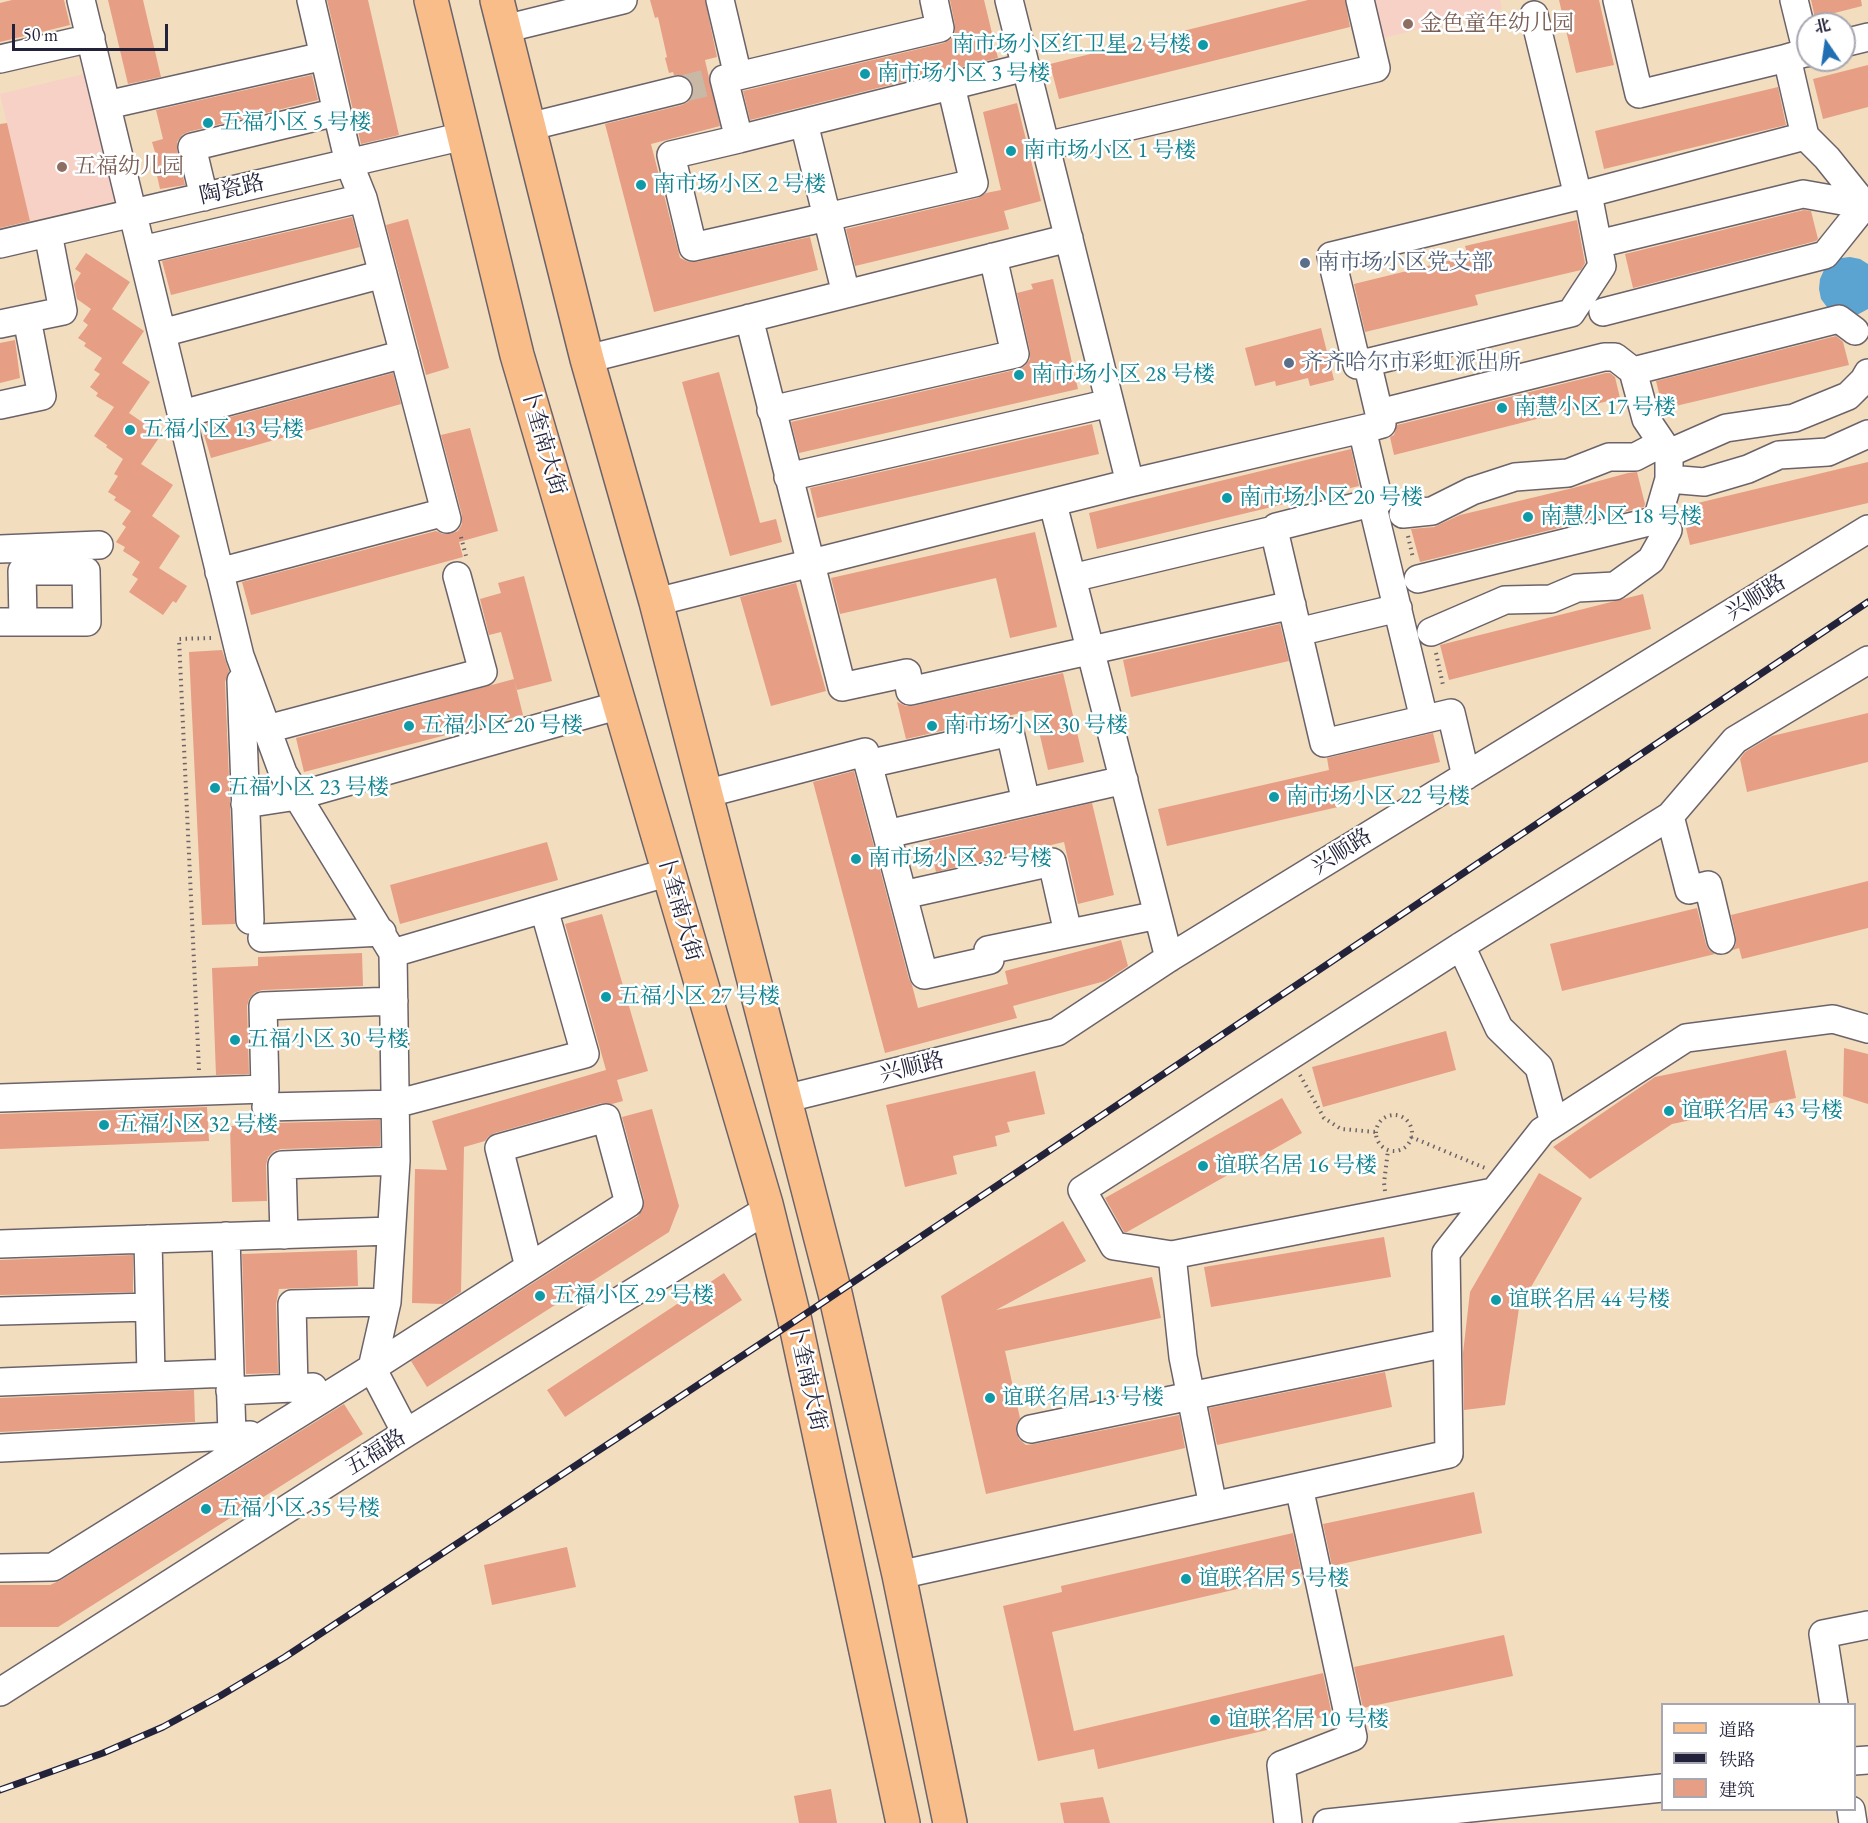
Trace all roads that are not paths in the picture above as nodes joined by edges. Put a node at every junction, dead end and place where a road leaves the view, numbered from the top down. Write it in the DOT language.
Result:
graph roads {
  1 [pos="81,0"];
  2 [pos="311,0"];
  3 [pos="431,0"];
  4 [pos="623,0"];
  5 [pos="720,0"];
  6 [pos="934,0"];
  7 [pos="1009,0"];
  8 [pos="1360,0"];
  9 [pos="1617,0"];
  10 [pos="1794,0"];
  11 [pos="501,14"];
  12 [pos="1534,15"];
  13 [pos="1796,15"];
  14 [pos="91,38"];
  15 [pos="1796,55"];
  16 [pos="324,56"];
  17 [pos="0,59"];
  18 [pos="1026,67"];
  19 [pos="1802,72"];
  20 [pos="724,79"];
  21 [pos="951,86"];
  22 [pos="678,90"];
  23 [pos="107,105"];
  24 [pos="338,112"];
  25 [pos="804,123"];
  26 [pos="528,126"];
  27 [pos="464,136"];
  28 [pos="1805,136"];
  29 [pos="739,139"];
  30 [pos="1046,146"];
  31 [pos="1827,158"];
  32 [pos="349,163"];
  33 [pos="1803,194"];
  34 [pos="1583,195"];
  35 [pos="204,197"];
  36 [pos="363,198"];
  37 [pos="1866,207"];
  38 [pos="133,213"];
  39 [pos="827,217"];
  40 [pos="48,233"];
  41 [pos="1069,238"];
  42 [pos="0,244"];
  43 [pos="142,250"];
  44 [pos="1600,255"];
  45 [pos="993,257"];
  46 [pos="384,274"];
  47 [pos="846,294"];
  48 [pos="1603,312"];
  49 [pos="749,318"];
  50 [pos="27,319"];
  51 [pos="0,324"];
  52 [pos="1861,330"];
  53 [pos="162,333"];
  54 [pos="404,354"];
  55 [pos="1604,357"];
  56 [pos="586,359"];
  57 [pos="1367,362"];
  58 [pos="1633,371"];
  59 [pos="1867,381"];
  60 [pos="1110,403"];
  61 [pos="0,405"];
  62 [pos="771,410"];
  63 [pos="182,414"];
  64 [pos="1371,421"];
  65 [pos="1868,434"];
  66 [pos="1667,459"];
  67 [pos="788,477"];
  68 [pos="1131,483"];
  69 [pos="1372,503"];
  70 [pos="1053,504"];
  71 [pos="1403,514"];
  72 [pos="1657,520"];
  73 [pos="1276,527"];
  74 [pos="1868,529"];
  75 [pos="99,545"];
  76 [pos="0,549"];
  77 [pos="810,564"];
  78 [pos="219,572"];
  79 [pos="458,576"];
  80 [pos="1072,578"];
  81 [pos="1418,579"];
  82 [pos="656,602"];
  83 [pos="1292,605"];
  84 [pos="1398,608"];
  85 [pos="1298,632"];
  86 [pos="1431,632"];
  87 [pos="237,646"];
  88 [pos="1090,651"];
  89 [pos="1868,660"];
  90 [pos="620,705"];
  91 [pos="1424,719"];
  92 [pos="267,729"];
  93 [pos="868,764"];
  94 [pos="1466,776"];
  95 [pos="1124,780"];
  96 [pos="705,794"];
  97 [pos="297,796"];
  98 [pos="1026,802"];
  99 [pos="245,804"];
  100 [pos="1670,816"];
  101 [pos="887,834"];
  102 [pos="669,872"];
  103 [pos="903,896"];
  104 [pos="544,909"];
  105 [pos="1158,915"];
  106 [pos="1068,933"];
  107 [pos="1721,940"];
  108 [pos="388,942"];
  109 [pos="1461,946"];
  110 [pos="1169,958"];
  111 [pos="394,1001"];
  112 [pos="1868,1029"];
  113 [pos="0,1098"];
  114 [pos="266,1098"];
  115 [pos="784,1099"];
  116 [pos="395,1104"];
  117 [pos="1554,1123"];
  118 [pos="396,1161"];
  119 [pos="1499,1185"];
  120 [pos="755,1217"];
  121 [pos="392,1231"];
  122 [pos="284,1235"];
  123 [pos="226,1236"];
  124 [pos="148,1239"];
  125 [pos="0,1244"];
  126 [pos="1172,1255"];
  127 [pos="529,1267"];
  128 [pos="387,1302"];
  129 [pos="149,1307"];
  130 [pos="0,1311"];
  131 [pos="1447,1342"];
  132 [pos="372,1368"];
  133 [pos="151,1376"];
  134 [pos="230,1382"];
  135 [pos="0,1383"];
  136 [pos="342,1386"];
  137 [pos="294,1388"];
  138 [pos="1191,1396"];
  139 [pos="1031,1429"];
  140 [pos="406,1433"];
  141 [pos="263,1434"];
  142 [pos="232,1435"];
  143 [pos="0,1448"];
  144 [pos="1299,1487"];
  145 [pos="1213,1506"];
  146 [pos="0,1568"];
  147 [pos="899,1575"];
  148 [pos="1868,1626"];
  149 [pos="0,1692"];
  150 [pos="1834,1703"];
  151 [pos="1661,1788"];
  152 [pos="903,1823"];
  153 [pos="950,1823"];
  154 [pos="1288,1823"];
  155 [pos="1327,1823"];
  1 -- 14 [label="street"];
  2 -- 16 [label="street"];
  3 -- 27 [label="main road, 卜奎南大街"];
  4 -- 11 [label="street"];
  5 -- 20 [label="street"];
  6 -- 20 [label="street"];
  7 -- 18 [label="street"];
  8 -- 30 [label="street"];
  9 -- 15 [label="street"];
  10 -- 13 [label="street"];
  11 -- 26 [label="main road, 卜奎南大街"];
  12 -- 34 [label="street"];
  14 -- 17 [label="street"];
  14 -- 23 [label="street"];
  16 -- 23 [label="street"];
  16 -- 24 [label="street"];
  18 -- 21 [label="street"];
  18 -- 30 [label="street"];
  19 -- 28 [label="street"];
  20 -- 29 [label="street"];
  21 -- 25 [label="street"];
  21 -- 39 [label="street"];
  22 -- 26 [label="street"];
  23 -- 38 [label="street"];
  24 -- 32 [label="street"];
  24 -- 35 [label="street"];
  25 -- 29 [label="street"];
  25 -- 39 [label="street"];
  26 -- 56 [label="main road, 卜奎南大街"];
  27 -- 32 [label="street, 陶瓷路"];
  27 -- 90 [label="main road, 卜奎南大街"];
  28 -- 31 [label="street"];
  28 -- 34 [label="street"];
  29 -- 39 [label="street"];
  30 -- 41 [label="street"];
  31 -- 33 [label="street"];
  31 -- 37 [label="street"];
  32 -- 35 [label="street, 陶瓷路"];
  32 -- 36 [label="street"];
  33 -- 37 [label="street"];
  33 -- 44 [label="street"];
  34 -- 44 [label="street"];
  34 -- 57 [label="street"];
  35 -- 38 [label="street, 陶瓷路"];
  36 -- 43 [label="street"];
  36 -- 46 [label="street"];
  37 -- 48 [label="street"];
  38 -- 40 [label="street, 陶瓷路"];
  38 -- 43 [label="street"];
  39 -- 47 [label="street"];
  40 -- 42 [label="street, 陶瓷路"];
  40 -- 50 [label="street"];
  41 -- 45 [label="street"];
  41 -- 60 [label="street"];
  43 -- 53 [label="street"];
  44 -- 48 [label="street"];
  44 -- 57 [label="street"];
  45 -- 47 [label="street"];
  45 -- 62 [label="street"];
  46 -- 53 [label="street"];
  46 -- 54 [label="street"];
  47 -- 49 [label="street"];
  48 -- 55 [label="street"];
  49 -- 56 [label="street"];
  49 -- 62 [label="street"];
  50 -- 51 [label="street"];
  50 -- 61 [label="street"];
  52 -- 58 [label="street"];
  52 -- 59 [label="street"];
  53 -- 63 [label="street"];
  54 -- 63 [label="street"];
  54 -- 78 [label="street"];
  55 -- 58 [label="street"];
  55 -- 64 [label="street"];
  56 -- 82 [label="main road, 卜奎南大街"];
  57 -- 64 [label="street"];
  58 -- 66 [label="street"];
  59 -- 66 [label="street"];
  60 -- 67 [label="street"];
  60 -- 68 [label="street"];
  62 -- 67 [label="street"];
  63 -- 78 [label="street"];
  64 -- 68 [label="street"];
  64 -- 69 [label="street"];
  65 -- 66 [label="street"];
  66 -- 71 [label="street"];
  66 -- 72 [label="street"];
  67 -- 77 [label="street"];
  68 -- 70 [label="street"];
  69 -- 73 [label="street"];
  69 -- 84 [label="street"];
  70 -- 77 [label="street"];
  70 -- 80 [label="street"];
  72 -- 81 [label="street"];
  72 -- 86 [label="street"];
  74 -- 94 [label="street, 兴顺路"];
  75 -- 76 [label="street"];
  77 -- 82 [label="street"];
  77 -- 88 [label="street"];
  78 -- 87 [label="street"];
  79 -- 92 [label="street"];
  80 -- 83 [label="street"];
  80 -- 88 [label="street"];
  82 -- 96 [label="main road, 卜奎南大街"];
  83 -- 85 [label="street"];
  83 -- 88 [label="street"];
  84 -- 85 [label="street"];
  84 -- 91 [label="street"];
  85 -- 91 [label="street"];
  87 -- 92 [label="street"];
  87 -- 99 [label="street"];
  88 -- 95 [label="street"];
  89 -- 100 [label="street"];
  90 -- 97 [label="street"];
  90 -- 102 [label="main road, 卜奎南大街"];
  91 -- 94 [label="street"];
  92 -- 97 [label="street"];
  93 -- 96 [label="street"];
  93 -- 98 [label="street"];
  93 -- 101 [label="street"];
  94 -- 110 [label="street, 兴顺路"];
  95 -- 98 [label="street"];
  95 -- 105 [label="street"];
  96 -- 115 [label="main road, 卜奎南大街"];
  97 -- 99 [label="street"];
  97 -- 108 [label="street"];
  98 -- 101 [label="street"];
  99 -- 108 [label="street"];
  100 -- 107 [label="street"];
  100 -- 109 [label="street"];
  101 -- 103 [label="street"];
  102 -- 104 [label="street"];
  102 -- 152 [label="main road, 卜奎南大街"];
  103 -- 106 [label="street"];
  103 -- 106 [label="street"];
  104 -- 108 [label="street"];
  104 -- 116 [label="street"];
  105 -- 106 [label="street"];
  105 -- 110 [label="street"];
  108 -- 111 [label="street"];
  109 -- 117 [label="street"];
  109 -- 126 [label="street"];
  110 -- 115 [label="street, 兴顺路"];
  111 -- 114 [label="street"];
  111 -- 116 [label="street"];
  112 -- 117 [label="street"];
  113 -- 114 [label="street"];
  114 -- 116 [label="street"];
  115 -- 147 [label="main road, 卜奎南大街"];
  116 -- 118 [label="street"];
  117 -- 119 [label="street"];
  118 -- 121 [label="street"];
  118 -- 122 [label="street"];
  119 -- 126 [label="street"];
  119 -- 131 [label="street"];
  120 -- 140 [label="street, 五福路"];
  121 -- 122 [label="street"];
  121 -- 128 [label="street"];
  122 -- 123 [label="street"];
  123 -- 124 [label="street"];
  123 -- 134 [label="street"];
  124 -- 125 [label="street"];
  124 -- 129 [label="street"];
  126 -- 138 [label="street"];
  127 -- 127 [label="street"];
  127 -- 132 [label="street"];
  128 -- 132 [label="street"];
  128 -- 137 [label="street"];
  129 -- 130 [label="street"];
  129 -- 133 [label="street"];
  131 -- 138 [label="street"];
  131 -- 144 [label="street"];
  132 -- 136 [label="street"];
  132 -- 140 [label="street"];
  133 -- 134 [label="street"];
  133 -- 135 [label="street"];
  134 -- 137 [label="street"];
  134 -- 142 [label="street"];
  136 -- 137 [label="street"];
  136 -- 141 [label="street"];
  138 -- 139 [label="street"];
  138 -- 145 [label="street"];
  140 -- 149 [label="street, 五福路"];
  141 -- 142 [label="street"];
  141 -- 146 [label="street"];
  142 -- 143 [label="street"];
  144 -- 145 [label="street"];
  144 -- 154 [label="street"];
  145 -- 147 [label="street"];
  147 -- 153 [label="main road, 卜奎南大街"];
  148 -- 150 [label="street"];
  151 -- 155 [label="street"];
}
